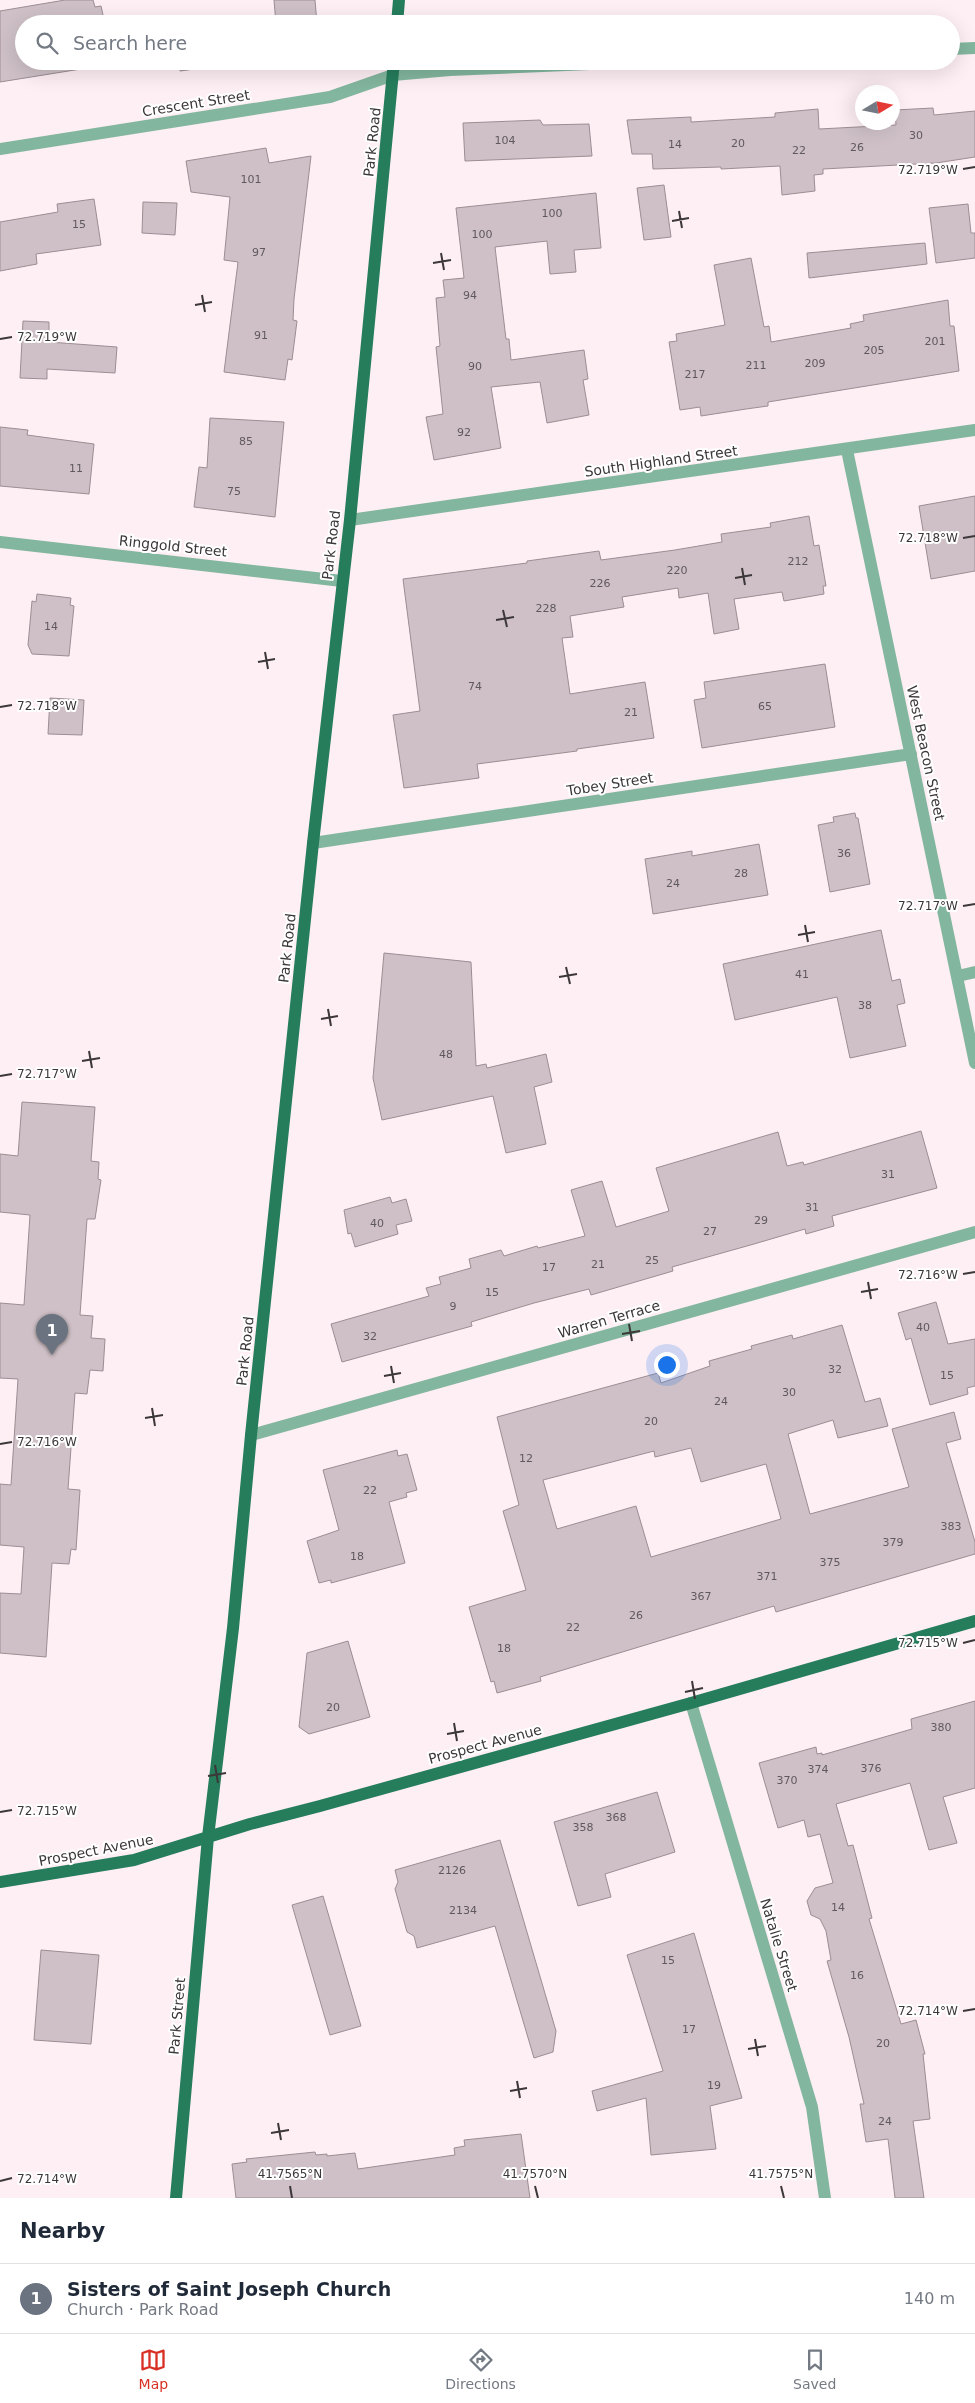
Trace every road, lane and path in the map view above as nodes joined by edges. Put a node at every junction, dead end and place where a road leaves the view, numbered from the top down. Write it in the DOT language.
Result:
graph roads {
  1 [pos="399,0"];
  2 [pos="398,15"];
  3 [pos="975,48"];
  4 [pos="960,49"];
  5 [pos="393,70"];
  6 [pos="450,70"];
  7 [pos="393,75"];
  8 [pos="0,149"];
  9 [pos="975,430"];
  10 [pos="847,450"];
  11 [pos="350,520"];
  12 [pos="0,542"];
  13 [pos="342,581"];
  14 [pos="911,754"];
  15 [pos="313,843"];
  16 [pos="975,972"];
  17 [pos="958,976"];
  18 [pos="975,1063"];
  19 [pos="975,1232"];
  20 [pos="250,1434"];
  21 [pos="975,1621"];
  22 [pos="691,1703"];
  23 [pos="208,1838"];
  24 [pos="0,1882"];
  25 [pos="176,2198"];
  26 [pos="825,2198"];
  1 -- 2 [label="main road"];
  3 -- 4 [label="street"];
  5 -- 7 [label="main road, Park Road"];
  6 -- 7 [label="street, Crescent Street"];
  7 -- 8 [label="street, Crescent Street"];
  7 -- 11 [label="main road, Park Road"];
  9 -- 10 [label="street, South Highland Street"];
  10 -- 11 [label="street, South Highland Street"];
  10 -- 14 [label="street, West Beacon Street"];
  11 -- 13 [label="main road, Park Road"];
  12 -- 13 [label="street, Ringgold Street"];
  13 -- 15 [label="main road, Park Road"];
  14 -- 15 [label="street, Tobey Street"];
  14 -- 17 [label="street, West Beacon Street"];
  15 -- 20 [label="main road, Park Road"];
  16 -- 17 [label="street"];
  17 -- 18 [label="street, West Beacon Street"];
  19 -- 20 [label="street, Warren Terrace"];
  20 -- 23 [label="main road, Park Road"];
  21 -- 22 [label="main road, Prospect Avenue"];
  22 -- 23 [label="main road, Prospect Avenue"];
  22 -- 26 [label="street, Natalie Street"];
  23 -- 24 [label="main road, Prospect Avenue"];
  23 -- 25 [label="main road, Park Street"];
}
